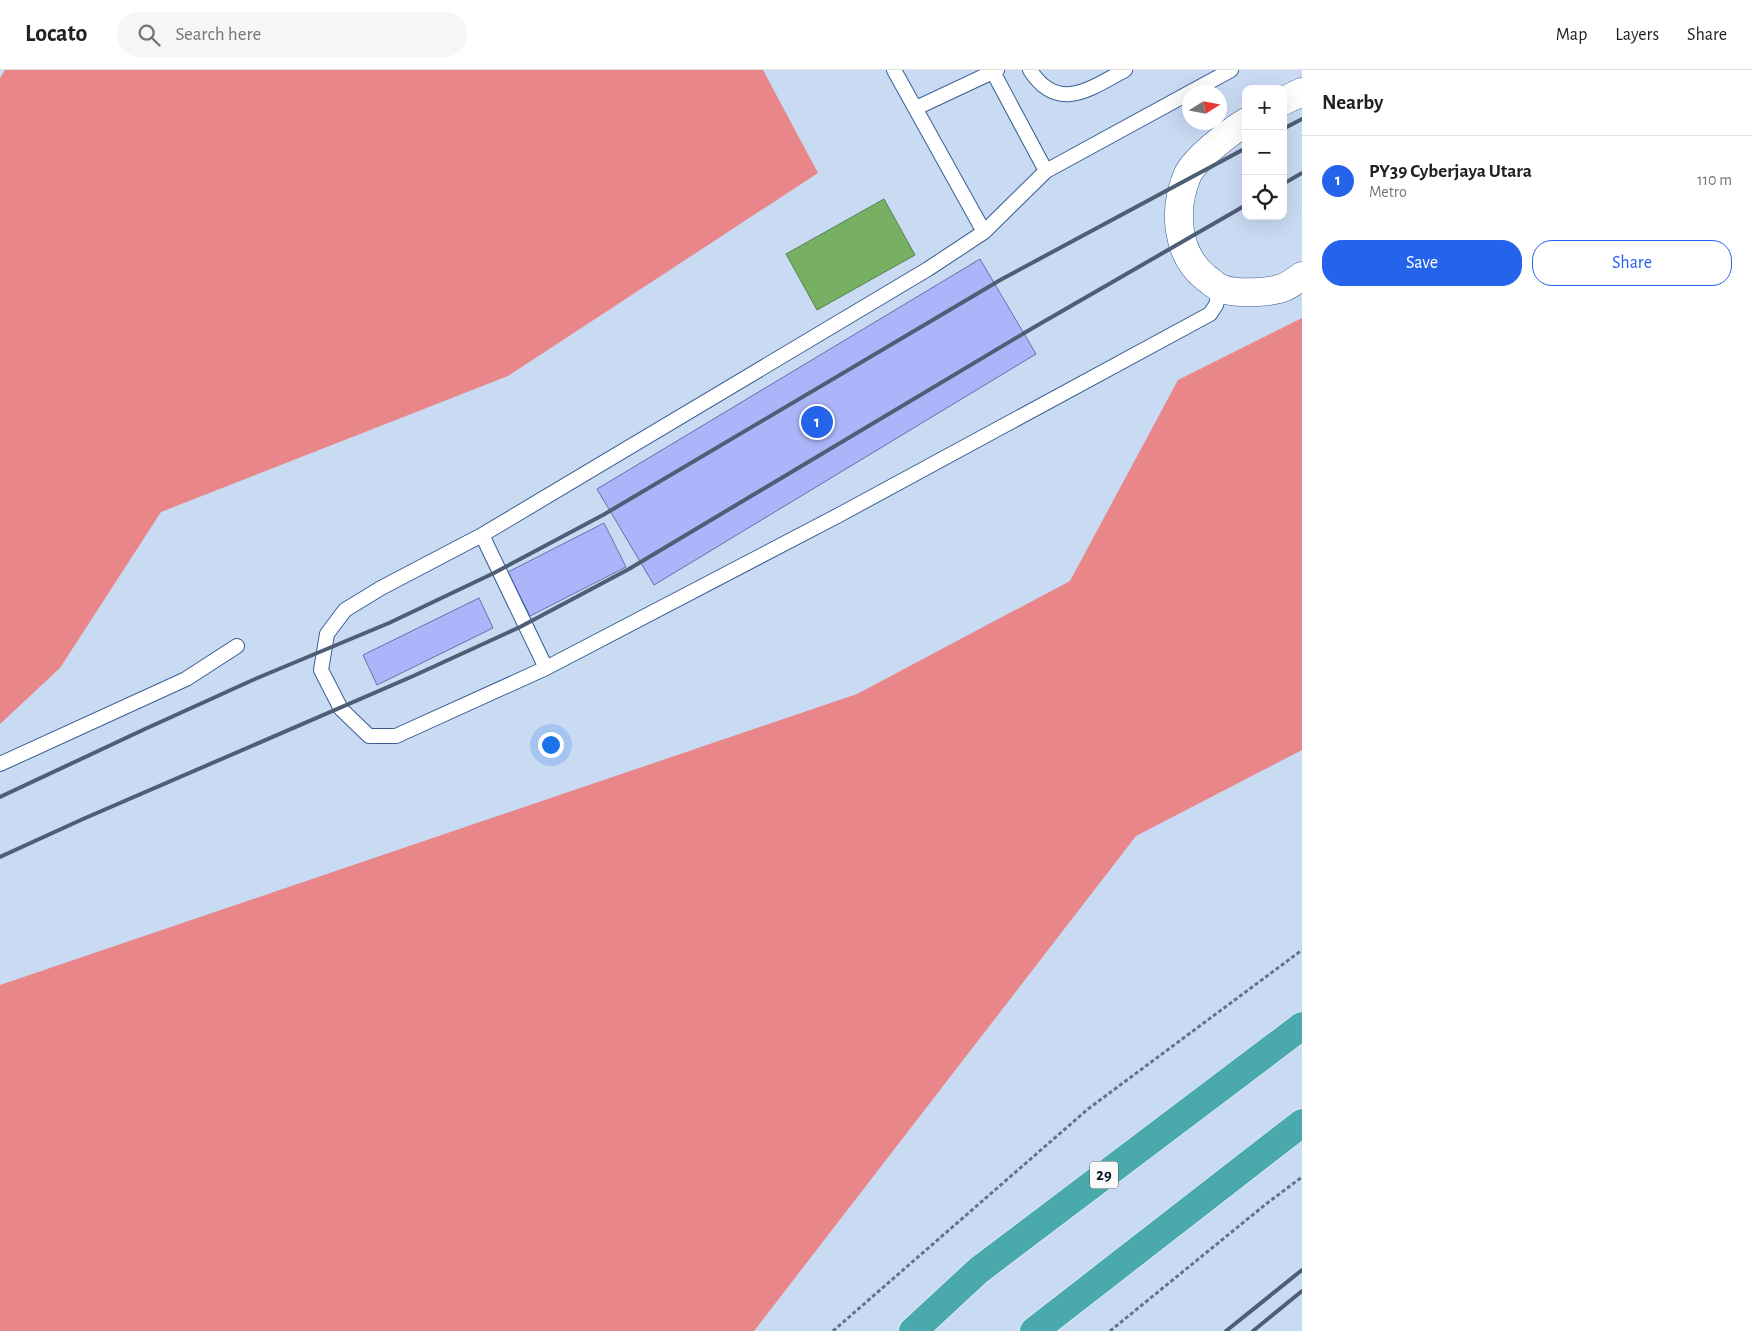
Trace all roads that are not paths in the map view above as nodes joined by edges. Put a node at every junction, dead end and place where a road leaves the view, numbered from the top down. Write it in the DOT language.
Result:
graph roads {
  1 [pos="894,70"];
  2 [pos="1030,70"];
  3 [pos="1125,70"];
  4 [pos="1230,70"];
  5 [pos="995,71"];
  6 [pos="1302,92"];
  7 [pos="1287,99"];
  8 [pos="916,108"];
  9 [pos="1242,125"];
  10 [pos="1046,172"];
  11 [pos="984,232"];
  12 [pos="1302,276"];
  13 [pos="1220,288"];
  14 [pos="482,535"];
  15 [pos="237,646"];
  16 [pos="546,668"];
  17 [pos="0,764"];
  18 [pos="1302,1026"];
  19 [pos="1302,1123"];
  20 [pos="913,1331"];
  21 [pos="1034,1331"];
  1 -- 8 [label="lane"];
  2 -- 3 [label="lane"];
  4 -- 10 [label="lane"];
  5 -- 8 [label="lane"];
  5 -- 10 [label="lane"];
  6 -- 7 [label="street"];
  8 -- 11 [label="lane"];
  9 -- 13 [label="street"];
  10 -- 11 [label="lane"];
  11 -- 14 [label="lane"];
  12 -- 13 [label="street"];
  13 -- 16 [label="lane"];
  14 -- 16 [label="lane"];
  14 -- 16 [label="lane"];
  15 -- 17 [label="lane"];
  18 -- 20 [label="highway, 29"];
  19 -- 21 [label="highway"];
}
